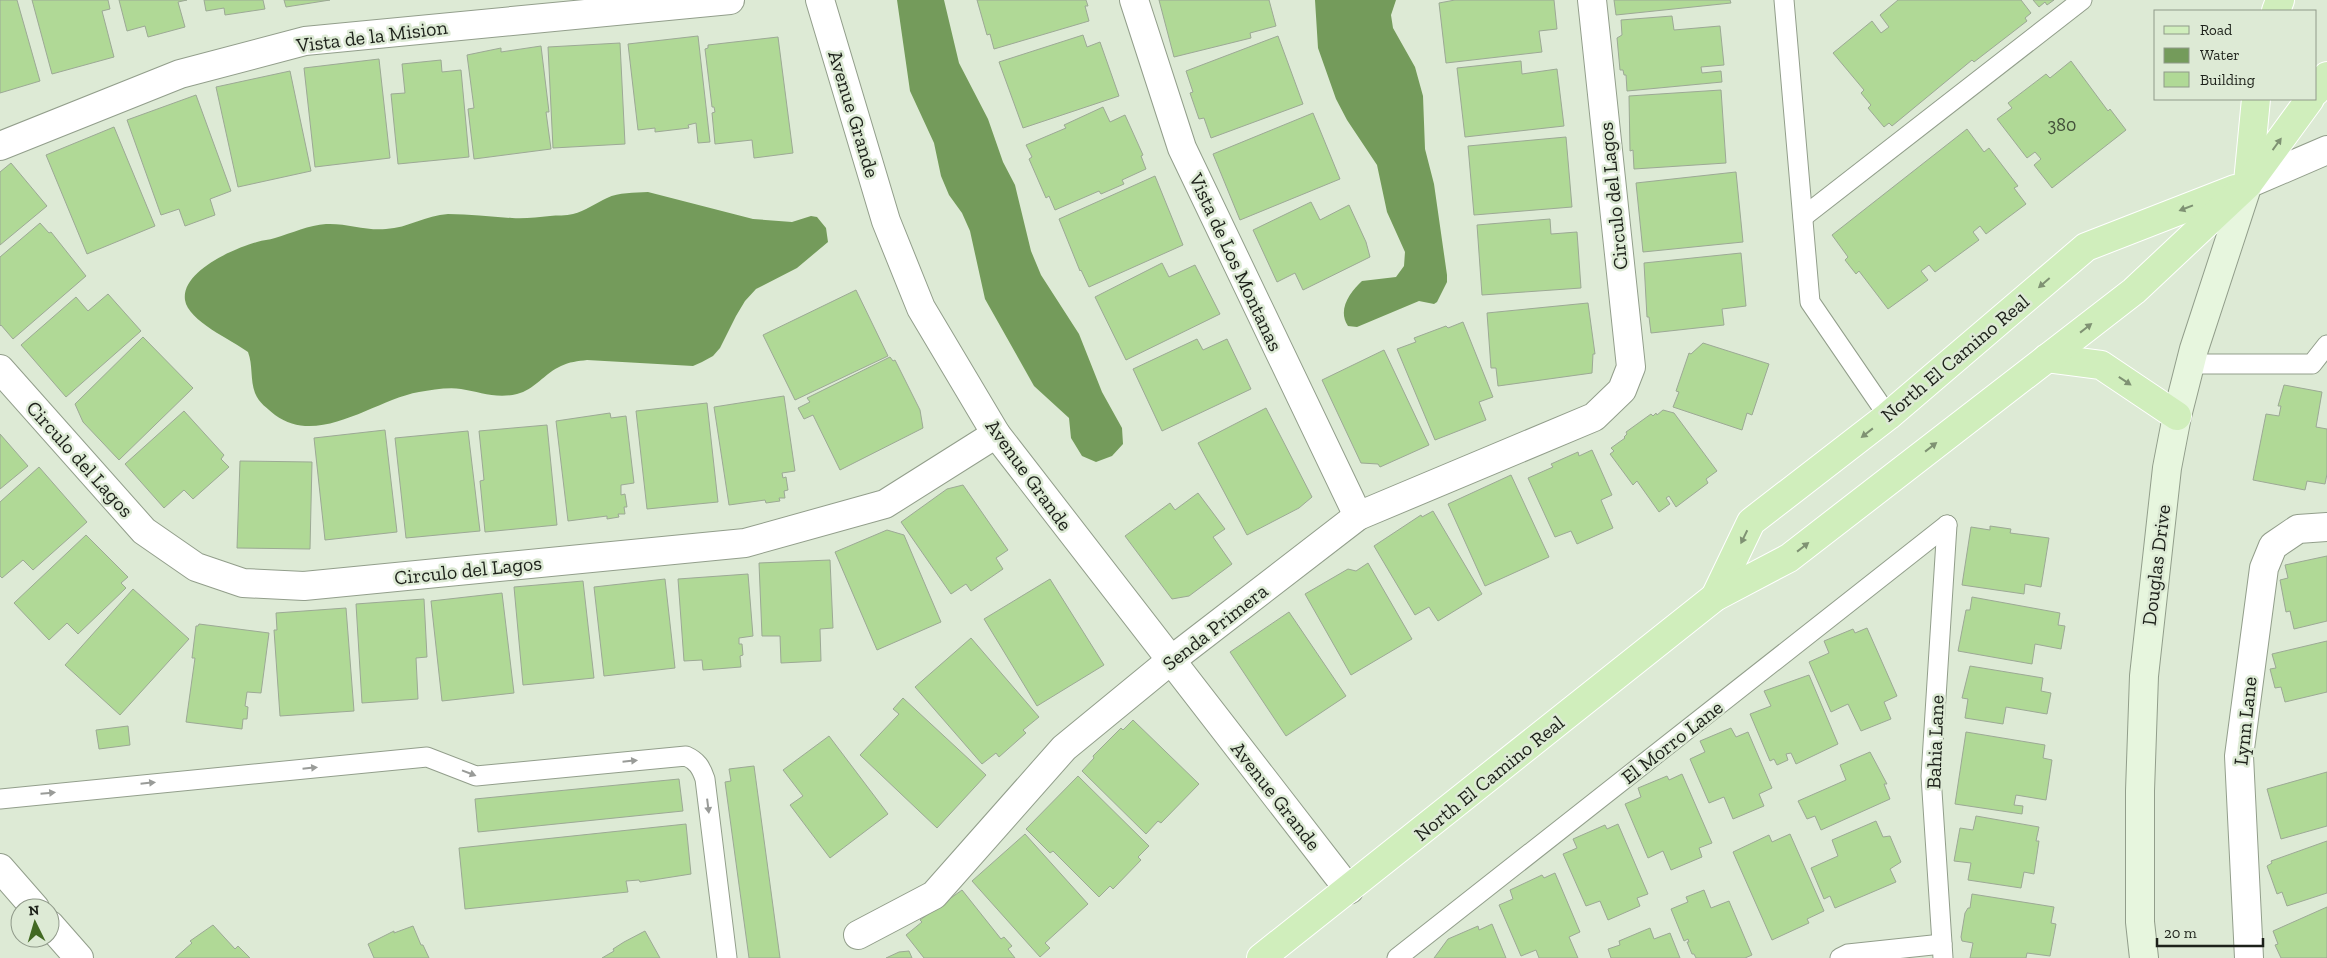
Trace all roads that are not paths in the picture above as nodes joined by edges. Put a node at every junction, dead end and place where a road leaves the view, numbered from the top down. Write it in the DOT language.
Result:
graph roads {
  1 [pos="730,0"];
  2 [pos="820,0"];
  3 [pos="1134,0"];
  4 [pos="1592,0"];
  5 [pos="1784,0"];
  6 [pos="2082,0"];
  7 [pos="2327,76"];
  8 [pos="2317,90"];
  9 [pos="2256,100"];
  10 [pos="2309,100"];
  11 [pos="0,146"];
  12 [pos="2327,150"];
  13 [pos="2248,184"];
  14 [pos="1803,217"];
  15 [pos="2327,345"];
  16 [pos="2047,358"];
  17 [pos="2191,364"];
  18 [pos="0,369"];
  19 [pos="1622,390"];
  20 [pos="1888,416"];
  21 [pos="2177,416"];
  22 [pos="996,434"];
  23 [pos="1358,516"];
  24 [pos="1947,525"];
  25 [pos="2327,527"];
  26 [pos="1715,597"];
  27 [pos="1170,661"];
  28 [pos="0,799"];
  29 [pos="0,868"];
  30 [pos="1349,890"];
  31 [pos="26,898"];
  32 [pos="858,935"];
  33 [pos="60,936"];
  34 [pos="1943,951"];
  35 [pos="79,958"];
  36 [pos="727,958"];
  37 [pos="1261,958"];
  38 [pos="1397,958"];
  39 [pos="1840,958"];
  40 [pos="2144,958"];
  41 [pos="2249,958"];
  1 -- 11 [label="street, Vista de la Mision"];
  2 -- 22 [label="street, Avenue Grande"];
  3 -- 23 [label="street, Vista de Los Montanas"];
  4 -- 19 [label="street, Circulo del Lagos"];
  5 -- 14 [label="lane"];
  6 -- 14 [label="lane"];
  7 -- 8 [label="main road"];
  9 -- 13 [label="main road, Douglas Drive"];
  13 -- 10 [label="main road, Douglas Drive, one-way"];
  12 -- 13 [label="street, North El Camino Real"];
  16 -- 13 [label="main road, North El Camino Real, one-way"];
  13 -- 17 [label="main road, Douglas Drive"];
  13 -- 20 [label="main road, North El Camino Real, one-way"];
  14 -- 20 [label="lane"];
  15 -- 17 [label="lane"];
  16 -- 21 [label="main road, one-way"];
  26 -- 16 [label="main road, North El Camino Real, one-way"];
  17 -- 21 [label="main road, Douglas Drive"];
  18 -- 22 [label="street, Circulo del Lagos"];
  19 -- 23 [label="street, Senda Primera"];
  20 -- 26 [label="main road, North El Camino Real, one-way"];
  21 -- 40 [label="main road, Douglas Drive"];
  22 -- 27 [label="street, Avenue Grande"];
  23 -- 27 [label="street, Senda Primera"];
  24 -- 34 [label="lane, Bahia Lane"];
  24 -- 38 [label="lane, El Morro Lane"];
  25 -- 41 [label="street, Lynn Lane"];
  26 -- 30 [label="main road, North El Camino Real"];
  27 -- 30 [label="street, Avenue Grande"];
  27 -- 32 [label="street, Senda Primera"];
  28 -- 36 [label="lane, one-way"];
  29 -- 31 [label="street"];
  30 -- 37 [label="main road, North El Camino Real"];
  33 -- 35 [label="street"];
  34 -- 39 [label="lane"];
}
